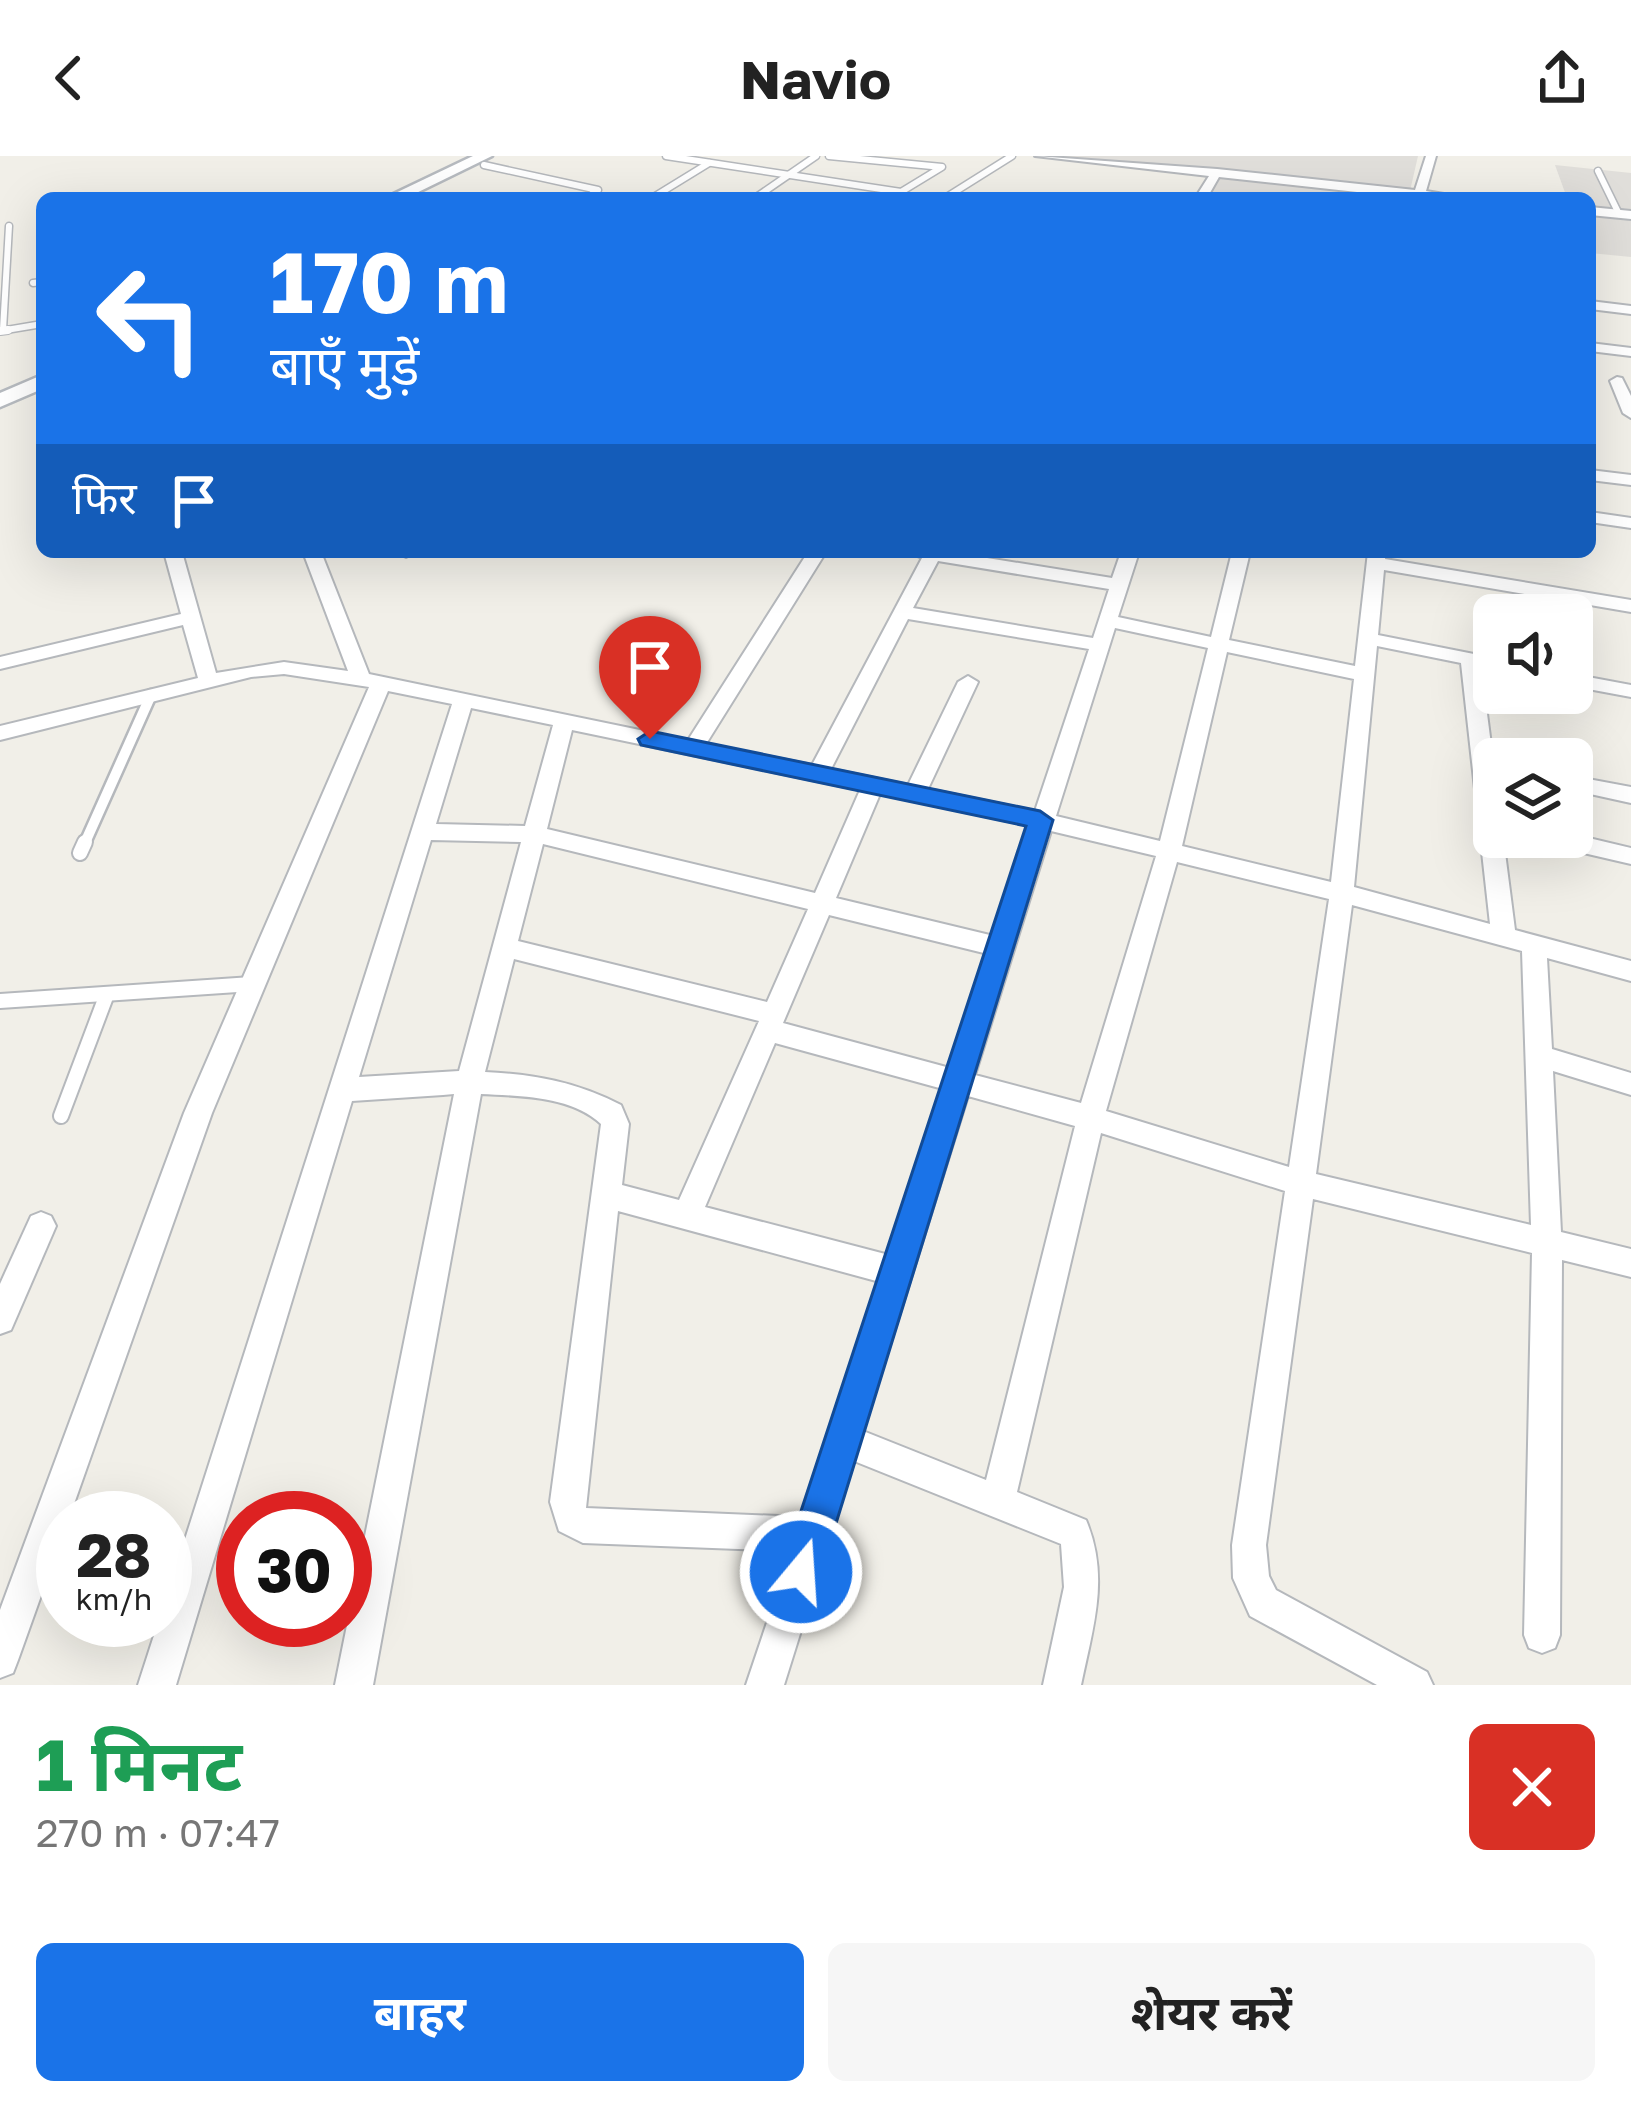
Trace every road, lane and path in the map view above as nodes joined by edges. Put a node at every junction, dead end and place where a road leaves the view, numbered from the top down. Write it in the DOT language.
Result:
graph roads {
  1 [pos="458,156"];
  2 [pos="502,156"];
  3 [pos="666,156"];
  4 [pos="816,156"];
  5 [pos="829,156"];
  6 [pos="958,156"];
  7 [pos="1012,156"];
  8 [pos="1040,156"];
  9 [pos="1431,156"];
  10 [pos="1077,158"];
  11 [pos="483,160"];
  12 [pos="709,163"];
  13 [pos="942,167"];
  14 [pos="1598,171"];
  15 [pos="1217,172"];
  16 [pos="790,175"];
  17 [pos="407,192"];
  18 [pos="425,192"];
  19 [pos="595,192"];
  20 [pos="662,192"];
  21 [pos="764,192"];
  22 [pos="901,192"];
  23 [pos="955,192"];
  24 [pos="1205,192"];
  25 [pos="1384,192"];
  26 [pos="1419,192"];
  27 [pos="1625,214"];
  28 [pos="9,226"];
  29 [pos="1596,306"];
  30 [pos="1631,310"];
  31 [pos="36,325"];
  32 [pos="1,331"];
  33 [pos="1596,348"];
  34 [pos="1631,352"];
  35 [pos="36,370"];
  36 [pos="1617,381"];
  37 [pos="36,384"];
  38 [pos="0,386"];
  39 [pos="0,401"];
  40 [pos="1631,413"];
  41 [pos="1596,476"];
  42 [pos="1631,479"];
  43 [pos="1596,518"];
  44 [pos="1631,523"];
  45 [pos="175,558"];
  46 [pos="315,558"];
  47 [pos="813,558"];
  48 [pos="921,558"];
  49 [pos="1128,558"];
  50 [pos="1239,558"];
  51 [pos="1376,558"];
  52 [pos="999,559"];
  53 [pos="1119,585"];
  54 [pos="1631,606"];
  55 [pos="901,612"];
  56 [pos="191,617"];
  57 [pos="1104,633"];
  58 [pos="1370,639"];
  59 [pos="1218,643"];
  60 [pos="1473,660"];
  61 [pos="0,663"];
  62 [pos="1367,675"];
  63 [pos="208,680"];
  64 [pos="371,681"];
  65 [pos="968,682"];
  66 [pos="1593,684"];
  67 [pos="1631,692"];
  68 [pos="152,694"];
  69 [pos="463,700"];
  70 [pos="564,722"];
  71 [pos="0,733"];
  72 [pos="693,748"];
  73 [pos="818,774"];
  74 [pos="873,786"];
  75 [pos="1593,787"];
  76 [pos="915,794"];
  77 [pos="1631,795"];
  78 [pos="1040,820"];
  79 [pos="422,832"];
  80 [pos="534,834"];
  81 [pos="1593,847"];
  82 [pos="1169,851"];
  83 [pos="80,853"];
  84 [pos="1631,856"];
  85 [pos="1496,858"];
  86 [pos="1342,893"];
  87 [pos="821,906"];
  88 [pos="1504,937"];
  89 [pos="1534,945"];
  90 [pos="505,947"];
  91 [pos="1000,947"];
  92 [pos="1631,971"];
  93 [pos="253,984"];
  94 [pos="107,994"];
  95 [pos="0,1000"];
  96 [pos="771,1022"];
  97 [pos="1539,1056"];
  98 [pos="470,1079"];
  99 [pos="957,1083"];
  100 [pos="1631,1084"];
  101 [pos="342,1090"];
  102 [pos="61,1116"];
  103 [pos="1094,1119"];
  104 [pos="1303,1184"];
  105 [pos="605,1194"];
  106 [pos="687,1216"];
  107 [pos="40,1226"];
  108 [pos="1547,1246"];
  109 [pos="1631,1263"];
  110 [pos="897,1273"];
  111 [pos="0,1319"];
  112 [pos="843,1440"];
  113 [pos="998,1500"];
  114 [pos="813,1535"];
  115 [pos="1542,1636"];
  116 [pos="0,1660"];
  117 [pos="1407,1683"];
  118 [pos="157,1685"];
  119 [pos="354,1685"];
  120 [pos="765,1685"];
  121 [pos="1062,1685"];
  1 -- 11 [label="lane"];
  2 -- 11 [label="street"];
  3 -- 12 [label="lane"];
  4 -- 16 [label="lane"];
  5 -- 13 [label="lane"];
  6 -- 13 [label="lane"];
  7 -- 23 [label="lane"];
  8 -- 10 [label="street"];
  9 -- 26 [label="street"];
  10 -- 15 [label="street"];
  11 -- 17 [label="street"];
  11 -- 18 [label="street"];
  11 -- 19 [label="lane"];
  12 -- 16 [label="lane"];
  12 -- 20 [label="lane"];
  13 -- 22 [label="lane"];
  14 -- 27 [label="lane"];
  15 -- 24 [label="street"];
  15 -- 25 [label="street"];
  16 -- 21 [label="lane"];
  16 -- 22 [label="lane"];
  28 -- 32 [label="lane"];
  29 -- 30 [label="street"];
  31 -- 32 [label="lane"];
  33 -- 34 [label="street"];
  35 -- 38 [label="street"];
  36 -- 40 [label="street"];
  37 -- 39 [label="street"];
  41 -- 42 [label="street"];
  43 -- 44 [label="street"];
  45 -- 56 [label="street"];
  46 -- 64 [label="street"];
  47 -- 72 [label="street"];
  48 -- 55 [label="street"];
  49 -- 53 [label="street"];
  50 -- 59 [label="street"];
  51 -- 54 [label="street"];
  51 -- 58 [label="street"];
  52 -- 53 [label="street"];
  53 -- 57 [label="street"];
  55 -- 57 [label="street"];
  55 -- 73 [label="street"];
  56 -- 61 [label="street"];
  56 -- 63 [label="street"];
  57 -- 59 [label="street"];
  57 -- 78 [label="street"];
  58 -- 60 [label="street"];
  58 -- 62 [label="street"];
  59 -- 62 [label="street"];
  59 -- 82 [label="street"];
  62 -- 86 [label="street"];
  63 -- 64 [label="street"];
  63 -- 68 [label="street"];
  64 -- 69 [label="street"];
  64 -- 93 [label="street"];
  65 -- 76 [label="street"];
  66 -- 67 [label="street"];
  68 -- 71 [label="street"];
  68 -- 83 [label="lane"];
  69 -- 70 [label="street"];
  69 -- 79 [label="street"];
  70 -- 72 [label="street"];
  70 -- 80 [label="street"];
  72 -- 73 [label="street"];
  73 -- 74 [label="street"];
  74 -- 76 [label="street"];
  74 -- 87 [label="street"];
  75 -- 77 [label="street"];
  76 -- 78 [label="street"];
  78 -- 82 [label="street"];
  78 -- 91 [label="street"];
  79 -- 80 [label="street"];
  79 -- 101 [label="street"];
  80 -- 87 [label="street"];
  80 -- 90 [label="street"];
  81 -- 84 [label="street"];
  82 -- 86 [label="street"];
  82 -- 103 [label="street"];
  85 -- 88 [label="street"];
  86 -- 88 [label="street"];
  86 -- 104 [label="street"];
  87 -- 91 [label="street"];
  87 -- 96 [label="street"];
  88 -- 89 [label="street"];
  89 -- 92 [label="street"];
  89 -- 97 [label="street"];
  90 -- 96 [label="street"];
  90 -- 98 [label="street"];
  91 -- 99 [label="street"];
  93 -- 94 [label="lane"];
  93 -- 116 [label="street"];
  94 -- 95 [label="lane"];
  94 -- 102 [label="lane"];
  96 -- 99 [label="street"];
  96 -- 106 [label="street"];
  97 -- 100 [label="street"];
  97 -- 108 [label="street"];
  98 -- 101 [label="street"];
  98 -- 105 [label="street"];
  98 -- 119 [label="street"];
  99 -- 103 [label="street"];
  99 -- 110 [label="street"];
  101 -- 118 [label="street"];
  103 -- 104 [label="street"];
  103 -- 113 [label="street"];
  104 -- 108 [label="street"];
  104 -- 117 [label="street"];
  105 -- 106 [label="street"];
  105 -- 114 [label="street"];
  106 -- 110 [label="street"];
  107 -- 111 [label="street"];
  108 -- 109 [label="street"];
  108 -- 115 [label="street"];
  110 -- 112 [label="street"];
  112 -- 113 [label="street"];
  112 -- 114 [label="street"];
  113 -- 121 [label="street"];
  114 -- 120 [label="street"];
}
